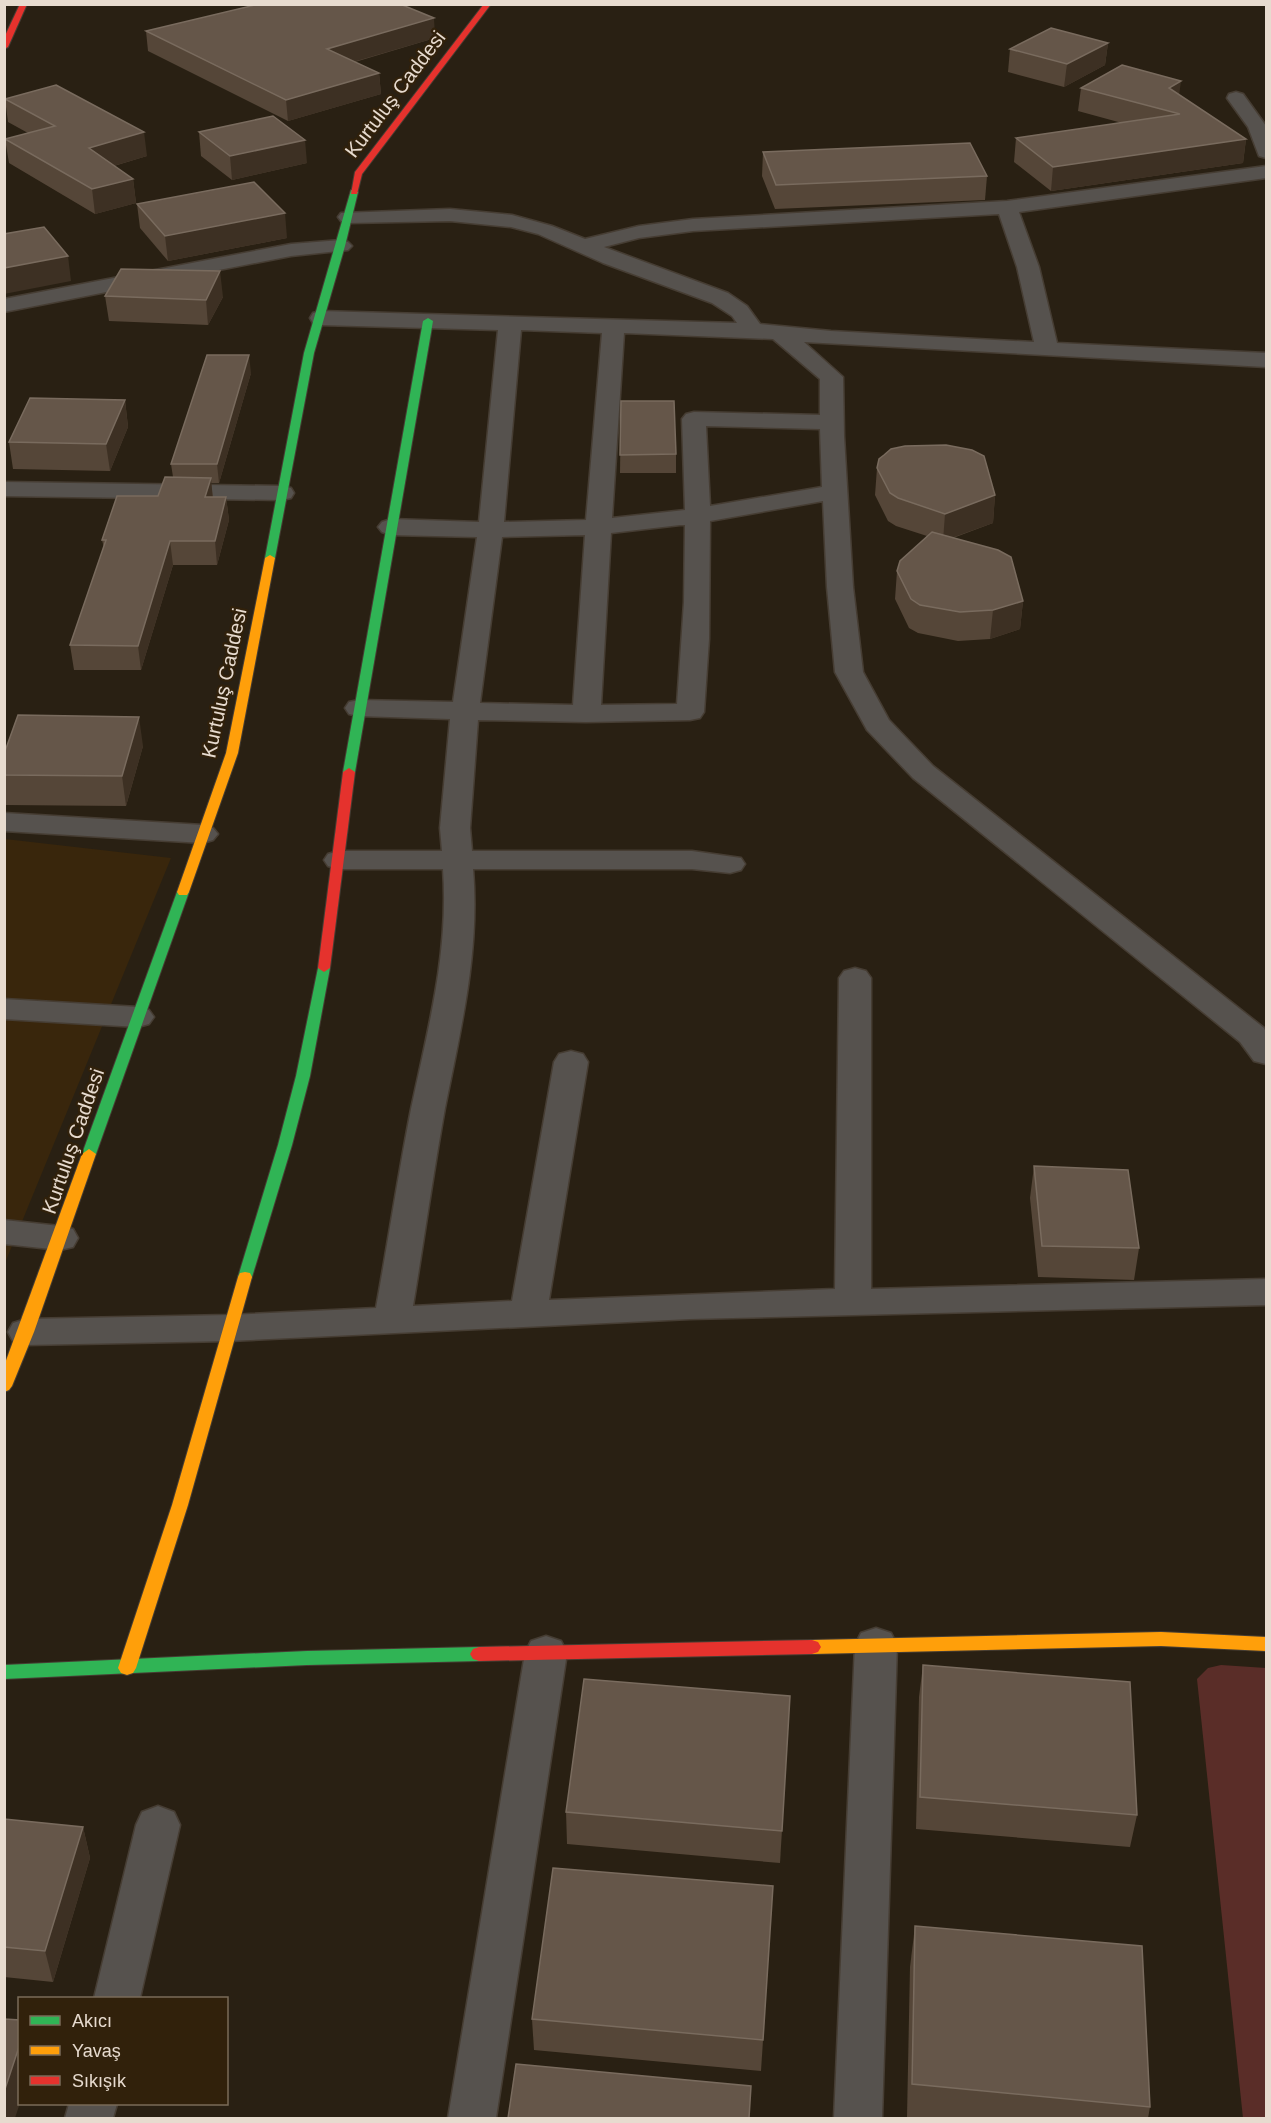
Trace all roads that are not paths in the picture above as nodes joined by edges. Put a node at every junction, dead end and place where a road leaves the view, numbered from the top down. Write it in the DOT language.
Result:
graph roads {
  1 [pos="24,4"];
  2 [pos="488,4"];
  3 [pos="4,47"];
  4 [pos="1236,98"];
  5 [pos="1266,152"];
  6 [pos="1266,172"];
  7 [pos="1007,207"];
  8 [pos="348,217"];
  9 [pos="341,246"];
  10 [pos="583,246"];
  11 [pos="4,306"];
  12 [pos="321,318"];
  13 [pos="428,321"];
  14 [pos="510,323"];
  15 [pos="614,326"];
  16 [pos="750,330"];
  17 [pos="779,333"];
  18 [pos="1047,349"];
  19 [pos="1266,360"];
  20 [pos="832,422"];
  21 [pos="4,489"];
  22 [pos="835,492"];
  23 [pos="282,493"];
  24 [pos="699,515"];
  25 [pos="392,527"];
  26 [pos="598,527"];
  27 [pos="490,531"];
  28 [pos="359,708"];
  29 [pos="465,711"];
  30 [pos="586,714"];
  31 [pos="4,822"];
  32 [pos="203,834"];
  33 [pos="458,858"];
  34 [pos="339,860"];
  35 [pos="730,864"];
  36 [pos="855,978"];
  37 [pos="4,1010"];
  38 [pos="138,1017"];
  39 [pos="1266,1054"];
  40 [pos="571,1062"];
  41 [pos="4,1232"];
  42 [pos="60,1238"];
  43 [pos="1266,1292"];
  44 [pos="854,1303"];
  45 [pos="528,1314"];
  46 [pos="392,1320"];
  47 [pos="229,1328"];
  48 [pos="26,1332"];
  49 [pos="4,1386"];
  50 [pos="1266,1644"];
  51 [pos="876,1645"];
  52 [pos="546,1653"];
  53 [pos="127,1668"];
  54 [pos="4,1672"];
  55 [pos="158,1826"];
  56 [pos="117,1997"];
  57 [pos="472,2118"];
  58 [pos="858,2118"];
  1 -- 3 [label="main road"];
  2 -- 8 [label="main road, Kurtuluş Caddesi"];
  4 -- 5 [label="street"];
  6 -- 7 [label="street"];
  7 -- 10 [label="street"];
  7 -- 18 [label="street"];
  8 -- 9 [label="main road, Kurtuluş Caddesi"];
  8 -- 10 [label="street"];
  9 -- 11 [label="street"];
  9 -- 12 [label="main road, Kurtuluş Caddesi"];
  10 -- 16 [label="street"];
  12 -- 13 [label="street"];
  12 -- 23 [label="main road, Kurtuluş Caddesi"];
  13 -- 14 [label="street"];
  13 -- 25 [label="main road"];
  14 -- 15 [label="street"];
  14 -- 27 [label="street"];
  15 -- 16 [label="street"];
  15 -- 26 [label="street"];
  16 -- 17 [label="street"];
  17 -- 18 [label="street"];
  17 -- 20 [label="street"];
  18 -- 19 [label="street"];
  20 -- 22 [label="street"];
  20 -- 24 [label="street"];
  21 -- 23 [label="street"];
  22 -- 24 [label="street"];
  22 -- 39 [label="street"];
  23 -- 32 [label="main road, Kurtuluş Caddesi"];
  24 -- 26 [label="street"];
  24 -- 30 [label="street"];
  25 -- 27 [label="street"];
  25 -- 28 [label="main road"];
  26 -- 27 [label="street"];
  26 -- 30 [label="street"];
  27 -- 29 [label="street"];
  28 -- 29 [label="street"];
  28 -- 34 [label="main road"];
  29 -- 30 [label="street"];
  29 -- 33 [label="street"];
  31 -- 32 [label="street"];
  32 -- 38 [label="main road, Kurtuluş Caddesi"];
  33 -- 34 [label="street"];
  33 -- 35 [label="street"];
  33 -- 46 [label="street"];
  34 -- 47 [label="main road"];
  36 -- 44 [label="street"];
  37 -- 38 [label="street"];
  38 -- 42 [label="main road, Kurtuluş Caddesi"];
  40 -- 45 [label="street"];
  41 -- 42 [label="street"];
  42 -- 48 [label="main road, Kurtuluş Caddesi"];
  43 -- 44 [label="street"];
  44 -- 45 [label="street"];
  45 -- 46 [label="street"];
  46 -- 47 [label="street"];
  47 -- 48 [label="street"];
  47 -- 53 [label="main road"];
  48 -- 49 [label="main road, Kurtuluş Caddesi"];
  50 -- 51 [label="main road"];
  51 -- 52 [label="main road"];
  51 -- 58 [label="street"];
  52 -- 53 [label="main road"];
  52 -- 57 [label="street"];
  53 -- 54 [label="main road"];
  55 -- 56 [label="street"];
}
